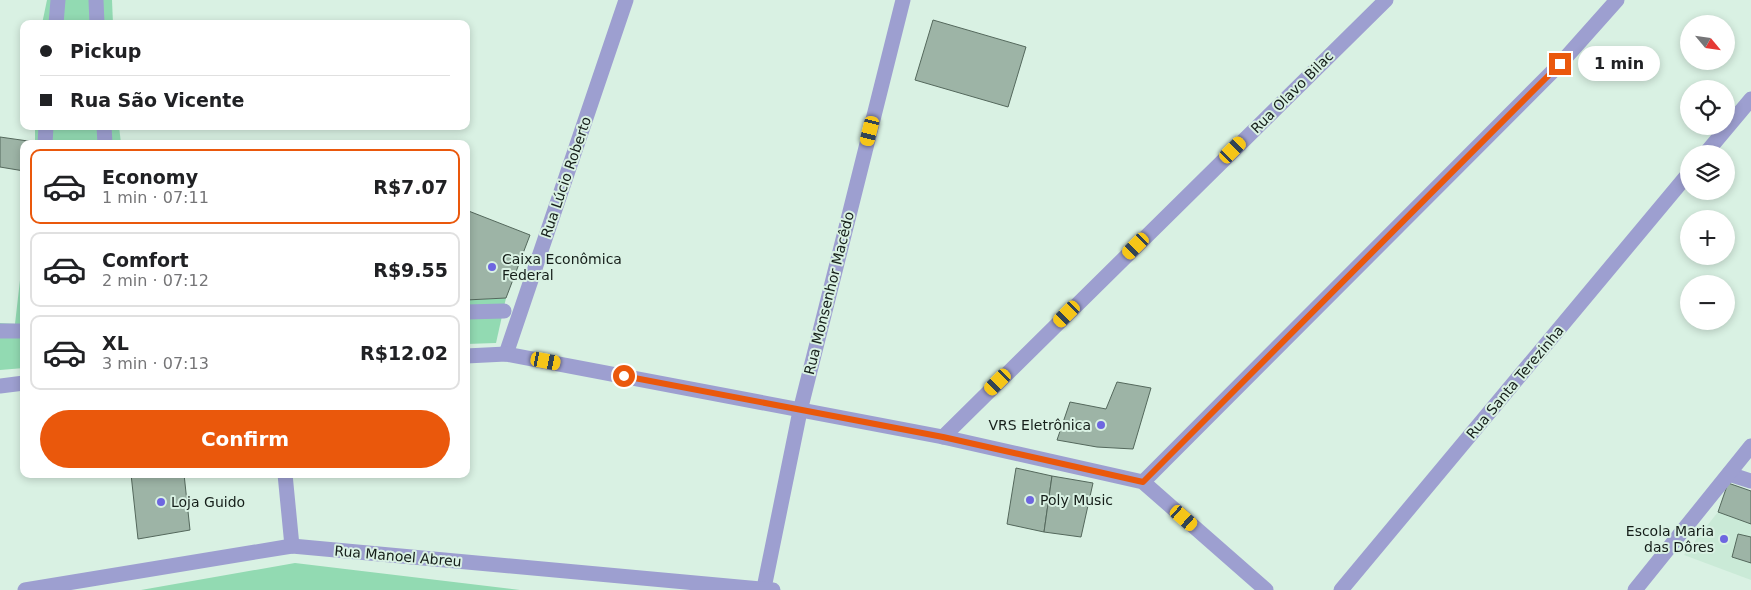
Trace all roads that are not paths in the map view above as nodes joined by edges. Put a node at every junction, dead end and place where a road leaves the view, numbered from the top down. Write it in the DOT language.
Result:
graph roads {
  1 [pos="58,0"];
  2 [pos="96,0"];
  3 [pos="626,0"];
  4 [pos="903,0"];
  5 [pos="1386,0"];
  6 [pos="1617,0"];
  7 [pos="56,20"];
  8 [pos="97,20"];
  9 [pos="1751,99"];
  10 [pos="1713,145"];
  11 [pos="1680,185"];
  12 [pos="504,311"];
  13 [pos="470,312"];
  14 [pos="0,331"];
  15 [pos="20,331"];
  16 [pos="506,354"];
  17 [pos="470,356"];
  18 [pos="20,384"];
  19 [pos="0,386"];
  20 [pos="800,411"];
  21 [pos="943,437"];
  22 [pos="1751,446"];
  23 [pos="1729,474"];
  24 [pos="285,478"];
  25 [pos="1751,481"];
  26 [pos="1143,482"];
  27 [pos="292,546"];
  28 [pos="768,589"];
  29 [pos="25,590"];
  30 [pos="1266,590"];
  31 [pos="1341,590"];
  32 [pos="1635,590"];
  1 -- 7 [label="street"];
  2 -- 8 [label="street"];
  3 -- 16 [label="street, Rua Lúcio Roberto"];
  4 -- 20 [label="street, Rua Monsenhor Macêdo"];
  5 -- 21 [label="street, Rua Olavo Bilac"];
  6 -- 26 [label="street"];
  9 -- 10 [label="street"];
  11 -- 31 [label="street, Rua Santa Terezinha"];
  12 -- 13 [label="street"];
  14 -- 15 [label="street"];
  16 -- 17 [label="street"];
  16 -- 20 [label="street"];
  18 -- 19 [label="street"];
  20 -- 21 [label="street"];
  20 -- 28 [label="street, Rua Monsenhor Macêdo"];
  21 -- 26 [label="street"];
  22 -- 23 [label="street"];
  23 -- 25 [label="street"];
  23 -- 32 [label="street"];
  24 -- 27 [label="street"];
  26 -- 30 [label="street"];
  27 -- 28 [label="street, Rua Manoel Abreu"];
  27 -- 29 [label="street, Rua Manoel Abreu"];
}
